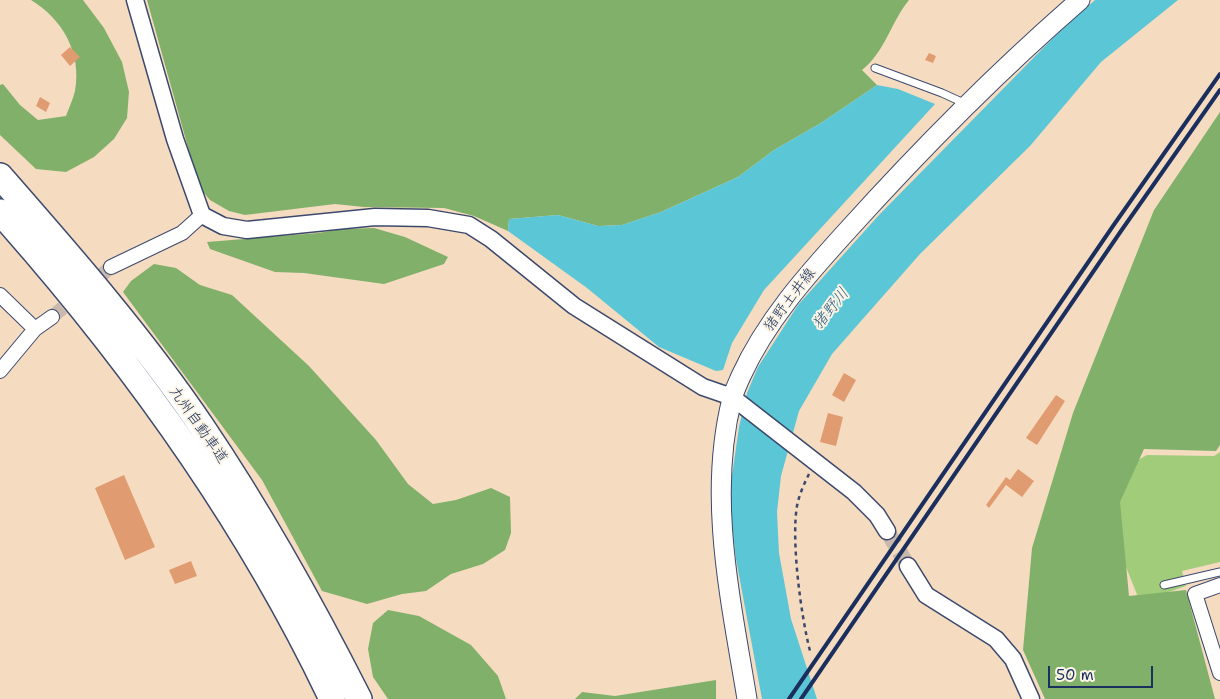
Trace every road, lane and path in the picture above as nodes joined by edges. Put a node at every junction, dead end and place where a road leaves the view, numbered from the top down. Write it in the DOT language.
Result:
graph roads {
  1 [pos="135,0"];
  2 [pos="1080,0"];
  3 [pos="875,68"];
  4 [pos="966,104"];
  5 [pos="0,176"];
  6 [pos="0,212"];
  7 [pos="202,215"];
  8 [pos="111,267"];
  9 [pos="0,295"];
  10 [pos="52,316"];
  11 [pos="35,330"];
  12 [pos="0,371"];
  13 [pos="739,403"];
  14 [pos="813,460"];
  15 [pos="887,531"];
  16 [pos="908,566"];
  17 [pos="1220,572"];
  18 [pos="1164,585"];
  19 [pos="1220,585"];
  20 [pos="810,651"];
  21 [pos="1220,673"];
  22 [pos="745,697"];
  23 [pos="332,699"];
  24 [pos="359,699"];
  25 [pos="1031,699"];
  1 -- 7 [label="street"];
  2 -- 4 [label="main road, 猪野土井線"];
  3 -- 4 [label="lane"];
  4 -- 13 [label="main road, 猪野土井線"];
  5 -- 24 [label="highway, 九州自動車道"];
  6 -- 23 [label="highway, 九州自動車道"];
  7 -- 8 [label="street"];
  7 -- 13 [label="street"];
  9 -- 11 [label="street"];
  10 -- 11 [label="street"];
  11 -- 12 [label="street"];
  13 -- 14 [label="street"];
  13 -- 22 [label="main road, 猪野土井線"];
  14 -- 15 [label="street"];
  14 -- 20 [label="path"];
  16 -- 25 [label="street"];
  17 -- 18 [label="lane"];
  19 -- 21 [label="street"];
}
